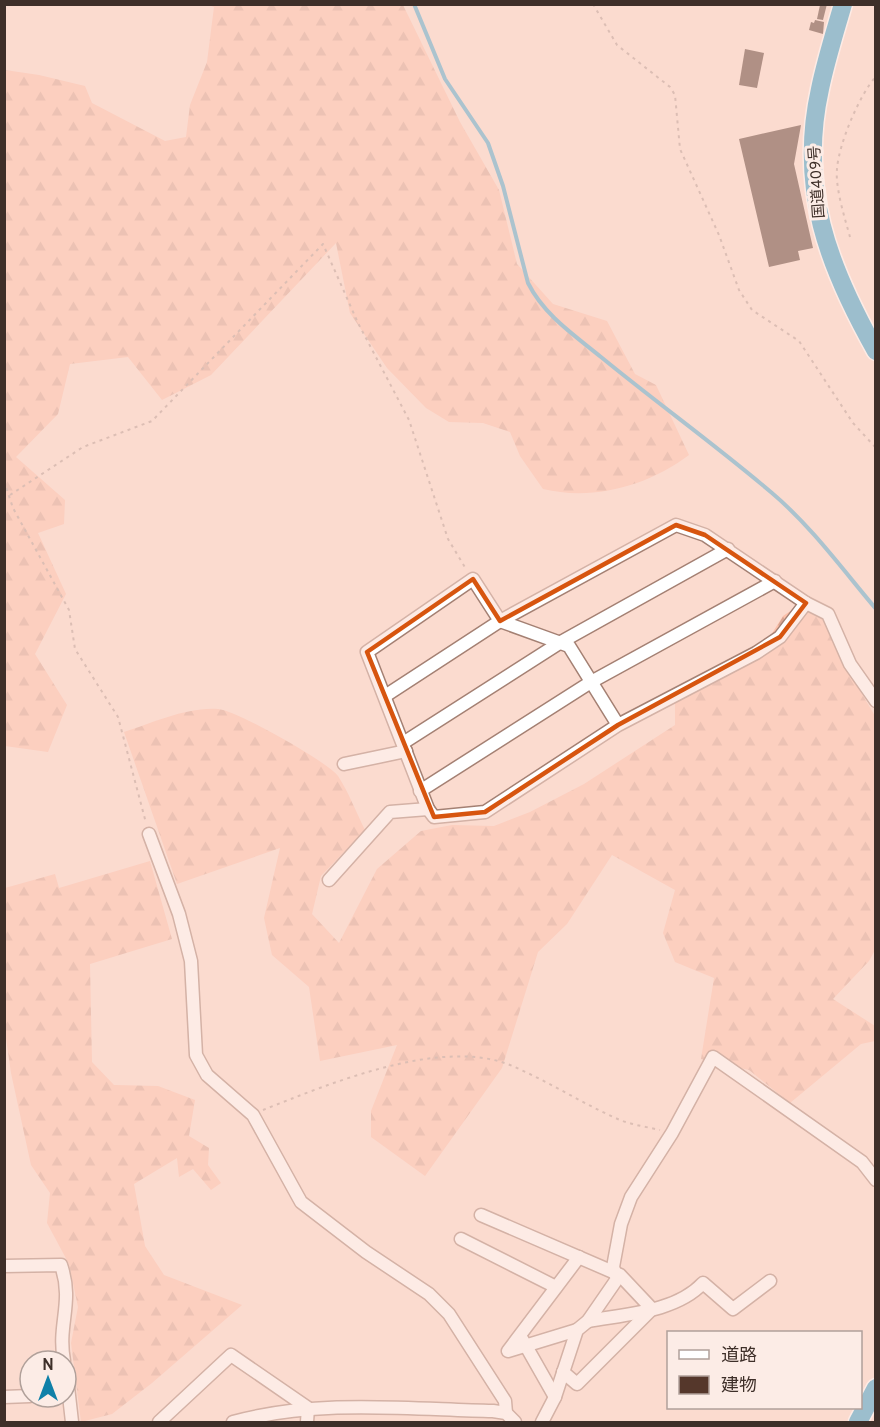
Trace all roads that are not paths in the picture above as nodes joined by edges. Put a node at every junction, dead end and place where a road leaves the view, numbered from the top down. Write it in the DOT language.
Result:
graph roads {
  1 [pos="843,4"];
  2 [pos="876,351"];
  3 [pos="728,549"];
  4 [pos="775,581"];
  5 [pos="806,603"];
  6 [pos="500,621"];
  7 [pos="561,642"];
  8 [pos="591,682"];
  9 [pos="385,696"];
  10 [pos="876,700"];
  11 [pos="618,725"];
  12 [pos="404,747"];
  13 [pos="344,764"];
  14 [pos="420,790"];
  15 [pos="428,809"];
  16 [pos="149,834"];
  17 [pos="329,880"];
  18 [pos="876,1180"];
  19 [pos="481,1215"];
  20 [pos="461,1239"];
  21 [pos="579,1257"];
  22 [pos="4,1266"];
  23 [pos="614,1273"];
  24 [pos="770,1281"];
  25 [pos="556,1287"];
  26 [pos="652,1309"];
  27 [pos="588,1321"];
  28 [pos="577,1330"];
  29 [pos="523,1341"];
  30 [pos="63,1349"];
  31 [pos="563,1372"];
  32 [pos="876,1388"];
  33 [pos="555,1397"];
  34 [pos="308,1408"];
  35 [pos="506,1413"];
  36 [pos="459,1416"];
  37 [pos="159,1422"];
  38 [pos="233,1422"];
  39 [pos="307,1422"];
  40 [pos="515,1422"];
  41 [pos="542,1422"];
  42 [pos="858,1422"];
  1 -- 2 [label="highway, 国道409号"];
  3 -- 4 [label="street"];
  3 -- 6 [label="street"];
  3 -- 7 [label="street"];
  4 -- 5 [label="street"];
  4 -- 8 [label="street"];
  5 -- 10 [label="street"];
  5 -- 11 [label="street"];
  6 -- 7 [label="street"];
  6 -- 9 [label="street"];
  6 -- 9 [label="street"];
  7 -- 8 [label="street"];
  7 -- 12 [label="street"];
  8 -- 11 [label="street"];
  8 -- 14 [label="street"];
  9 -- 12 [label="street"];
  11 -- 15 [label="street"];
  12 -- 13 [label="street"];
  12 -- 14 [label="street"];
  14 -- 15 [label="street"];
  15 -- 17 [label="street"];
  16 -- 35 [label="street"];
  18 -- 23 [label="street"];
  19 -- 21 [label="street"];
  20 -- 25 [label="street"];
  21 -- 23 [label="street"];
  21 -- 25 [label="street"];
  22 -- 30 [label="street"];
  23 -- 26 [label="street"];
  23 -- 27 [label="street"];
  24 -- 26 [label="street"];
  25 -- 29 [label="street"];
  26 -- 27 [label="street"];
  26 -- 31 [label="street"];
  27 -- 28 [label="street"];
  28 -- 29 [label="street"];
  28 -- 31 [label="street"];
  29 -- 33 [label="street"];
  31 -- 33 [label="street"];
  32 -- 42 [label="highway"];
  33 -- 41 [label="street"];
  34 -- 36 [label="street"];
  34 -- 37 [label="street"];
  34 -- 38 [label="street"];
  34 -- 39 [label="street"];
  35 -- 36 [label="street"];
  35 -- 40 [label="street"];
}
